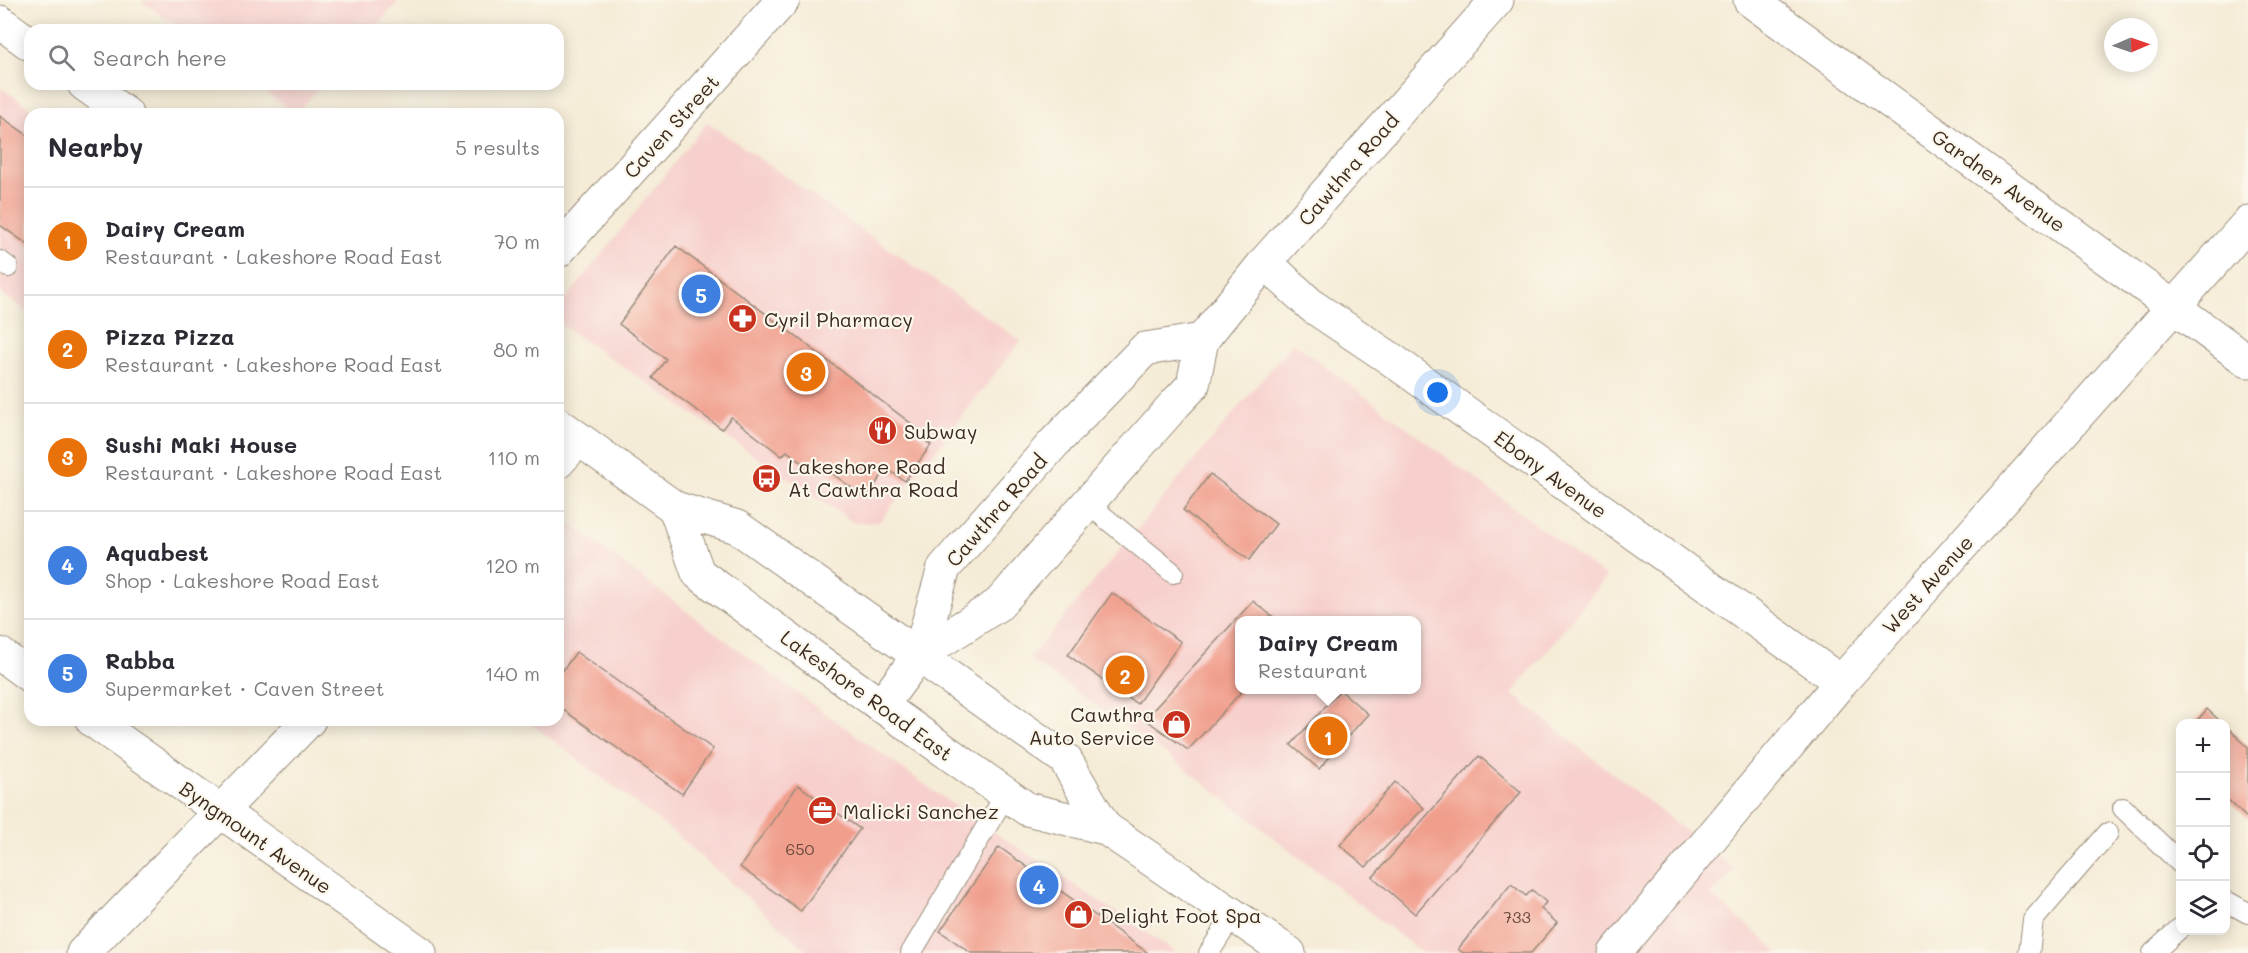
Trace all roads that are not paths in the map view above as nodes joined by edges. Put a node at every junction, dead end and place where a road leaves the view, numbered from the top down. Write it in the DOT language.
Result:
graph roads {
  1 [pos="783,0"];
  2 [pos="1497,0"];
  3 [pos="1750,0"];
  4 [pos="0,22"];
  5 [pos="24,40"];
  6 [pos="92,90"];
  7 [pos="118,108"];
  8 [pos="2248,223"];
  9 [pos="564,244"];
  10 [pos="1265,262"];
  11 [pos="2174,307"];
  12 [pos="1202,340"];
  13 [pos="2248,361"];
  14 [pos="565,442"];
  15 [pos="1088,504"];
  16 [pos="675,508"];
  17 [pos="1173,573"];
  18 [pos="0,654"];
  19 [pos="919,656"];
  20 [pos="24,672"];
  21 [pos="1841,682"];
  22 [pos="881,706"];
  23 [pos="100,726"];
  24 [pos="303,726"];
  25 [pos="1006,794"];
  26 [pos="2123,808"];
  27 [pos="220,812"];
  28 [pos="1105,828"];
  29 [pos="2108,833"];
  30 [pos="2176,858"];
  31 [pos="2230,903"];
  32 [pos="2248,913"];
  33 [pos="1233,915"];
  34 [pos="2176,932"];
  35 [pos="83,953"];
  36 [pos="420,953"];
  37 [pos="911,953"];
  38 [pos="1209,953"];
  39 [pos="1289,953"];
  40 [pos="1615,953"];
  41 [pos="2029,953"];
  42 [pos="2153,953"];
  1 -- 9 [label="street, Caven Street"];
  2 -- 10 [label="street, Cawthra Road"];
  3 -- 11 [label="street, Gardner Avenue"];
  4 -- 5 [label="street"];
  6 -- 7 [label="street"];
  8 -- 11 [label="street, West Avenue"];
  10 -- 12 [label="street, Cawthra Road"];
  10 -- 21 [label="street, Ebony Avenue"];
  11 -- 13 [label="street, Gardner Avenue"];
  11 -- 21 [label="street, West Avenue"];
  12 -- 15 [label="street, Cawthra Road"];
  12 -- 19 [label="street, Cawthra Road"];
  14 -- 16 [label="street, Lakeshore Road East"];
  15 -- 17 [label="lane"];
  15 -- 19 [label="street, Cawthra Road"];
  16 -- 19 [label="street, Lakeshore Road East"];
  16 -- 22 [label="street, Lakeshore Road East"];
  18 -- 20 [label="street"];
  19 -- 22 [label="street, Cawthra Road"];
  19 -- 28 [label="street, Lakeshore Road East"];
  21 -- 40 [label="street, West Avenue"];
  22 -- 25 [label="street, Lakeshore Road East"];
  23 -- 27 [label="street, Byngmount Avenue"];
  24 -- 27 [label="street"];
  25 -- 28 [label="street, Lakeshore Road East"];
  25 -- 37 [label="lane"];
  26 -- 30 [label="lane"];
  27 -- 35 [label="street"];
  27 -- 36 [label="street, Byngmount Avenue"];
  28 -- 33 [label="street, Lakeshore Road East"];
  29 -- 41 [label="lane"];
  31 -- 32 [label="lane"];
  33 -- 38 [label="lane"];
  33 -- 39 [label="street, Lakeshore Road East"];
  34 -- 42 [label="lane"];
}
